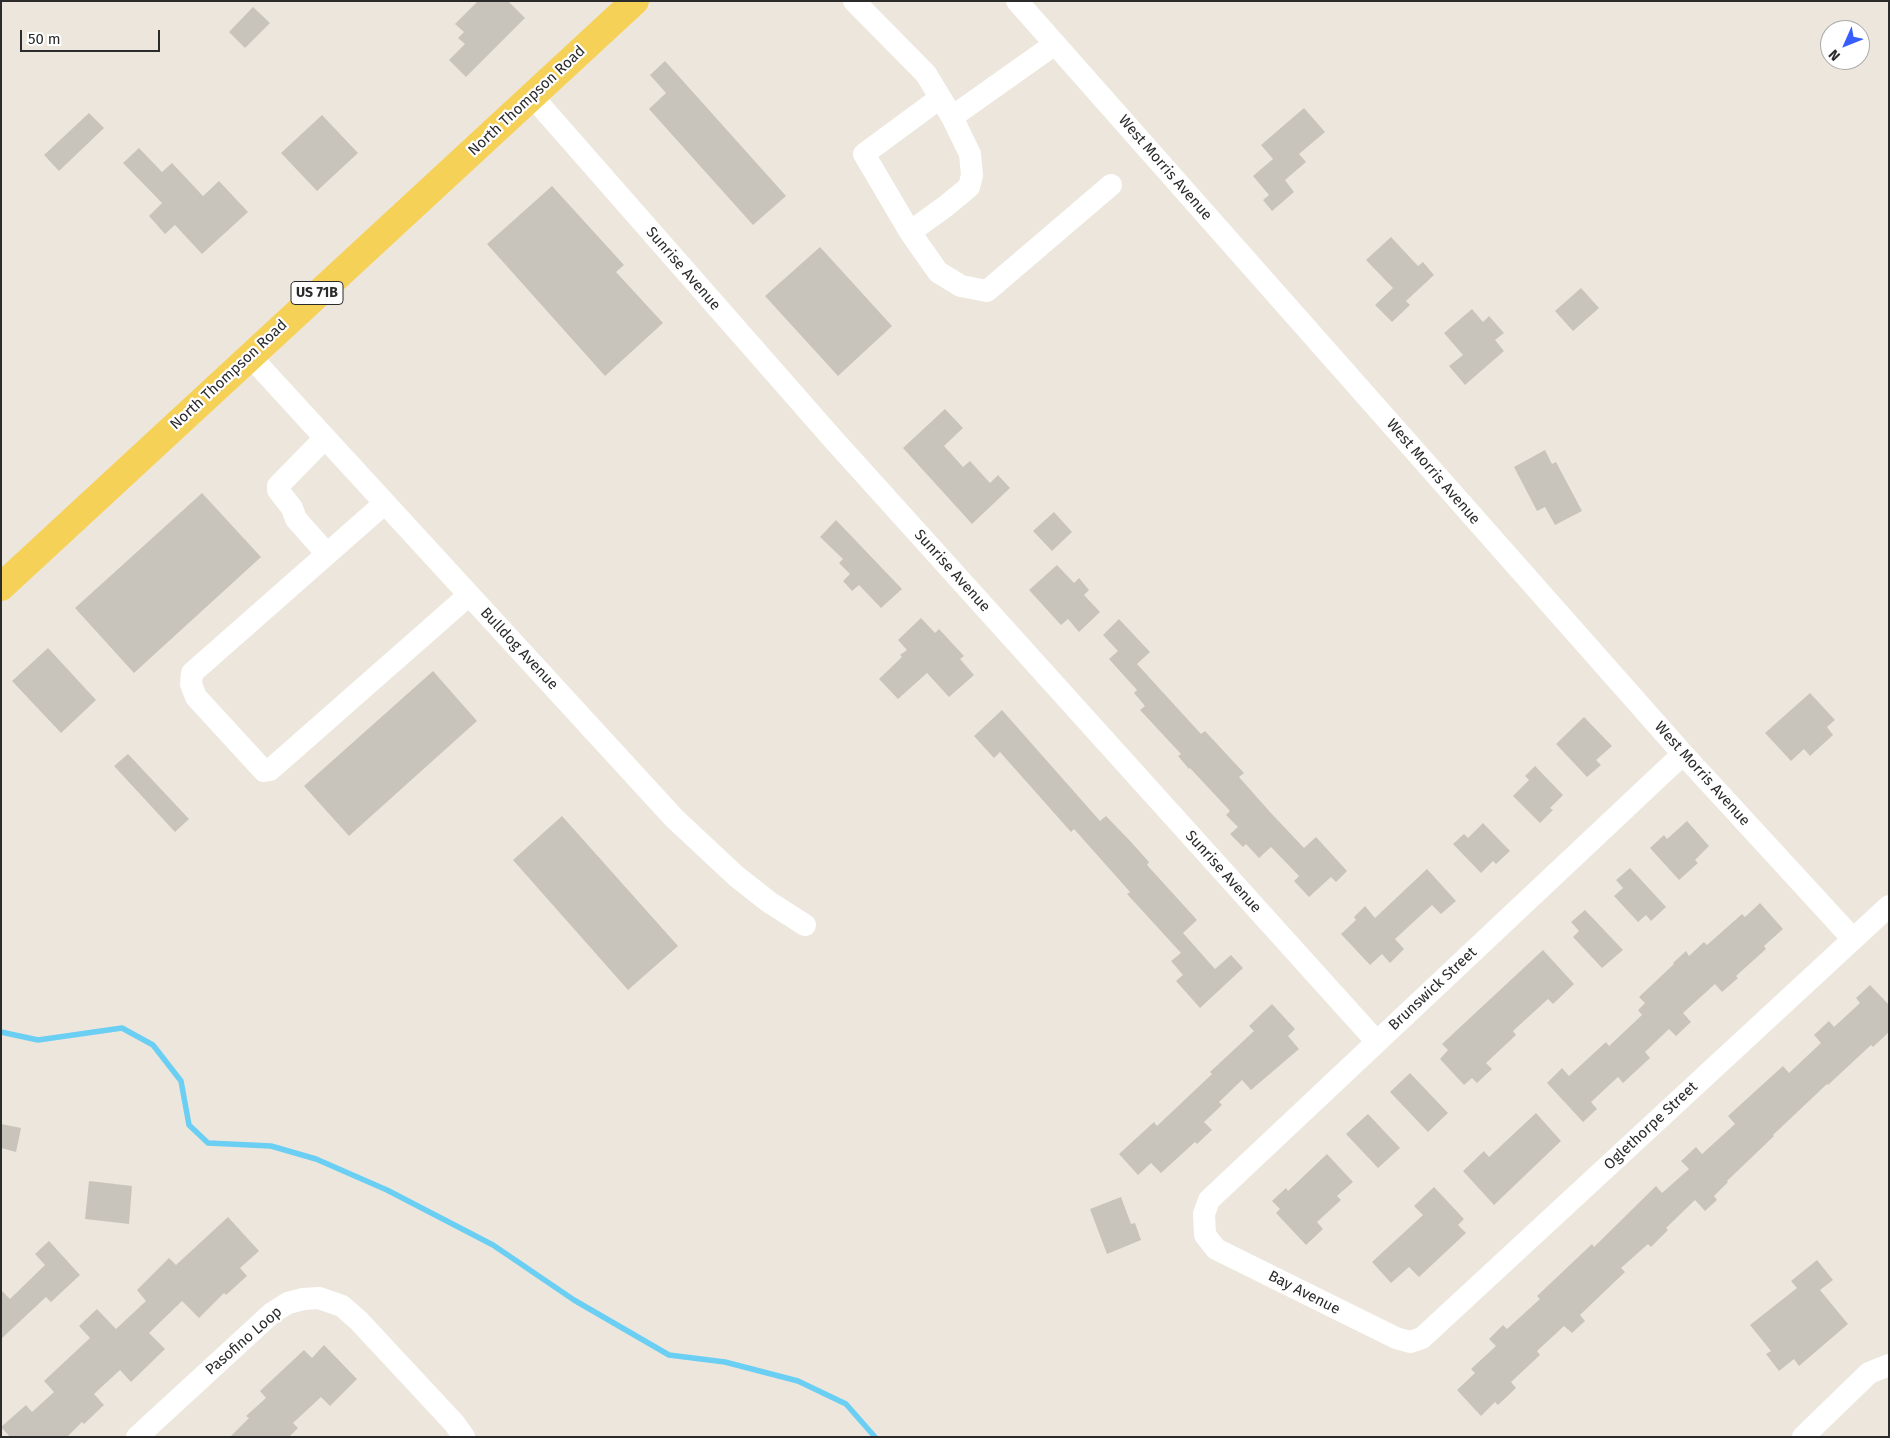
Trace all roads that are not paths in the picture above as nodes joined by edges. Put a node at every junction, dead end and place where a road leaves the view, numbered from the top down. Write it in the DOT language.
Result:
graph roads {
  1 [pos="635,1"];
  2 [pos="854,1"];
  3 [pos="1017,1"];
  4 [pos="1055,44"];
  5 [pos="532,96"];
  6 [pos="940,98"];
  7 [pos="952,117"];
  8 [pos="1111,185"];
  9 [pos="910,232"];
  10 [pos="250,356"];
  11 [pos="325,438"];
  12 [pos="385,503"];
  13 [pos="326,554"];
  14 [pos="1,587"];
  15 [pos="469,594"];
  16 [pos="1683,754"];
  17 [pos="1889,906"];
  18 [pos="804,925"];
  19 [pos="1852,939"];
  20 [pos="1377,1042"];
  21 [pos="1205,1234"];
  22 [pos="1410,1342"];
  23 [pos="1889,1365"];
  24 [pos="137,1437"];
  25 [pos="464,1437"];
  26 [pos="1803,1437"];
  1 -- 5 [label="main road, North Thompson Road / US 71B"];
  2 -- 6 [label="street"];
  3 -- 4 [label="street, West Morris Avenue"];
  4 -- 7 [label="street"];
  4 -- 16 [label="street, West Morris Avenue"];
  5 -- 10 [label="main road, North Thompson Road / US 71B"];
  5 -- 20 [label="street, Sunrise Avenue"];
  6 -- 7 [label="street"];
  6 -- 9 [label="street"];
  7 -- 9 [label="street"];
  8 -- 9 [label="street"];
  10 -- 11 [label="street, Bulldog Avenue"];
  10 -- 14 [label="main road, North Thompson Road / US 71B"];
  11 -- 12 [label="street, Bulldog Avenue"];
  11 -- 13 [label="street"];
  12 -- 13 [label="street"];
  12 -- 15 [label="street, Bulldog Avenue"];
  13 -- 15 [label="street"];
  15 -- 18 [label="street, Bulldog Avenue"];
  16 -- 19 [label="street, West Morris Avenue"];
  16 -- 20 [label="street, Brunswick Street"];
  17 -- 19 [label="street, Oglethorpe Street"];
  19 -- 22 [label="street, Oglethorpe Street"];
  20 -- 21 [label="street, Brunswick Street"];
  21 -- 22 [label="street, Bay Avenue"];
  23 -- 26 [label="street"];
  24 -- 25 [label="street, Pasofino Loop"];
}
